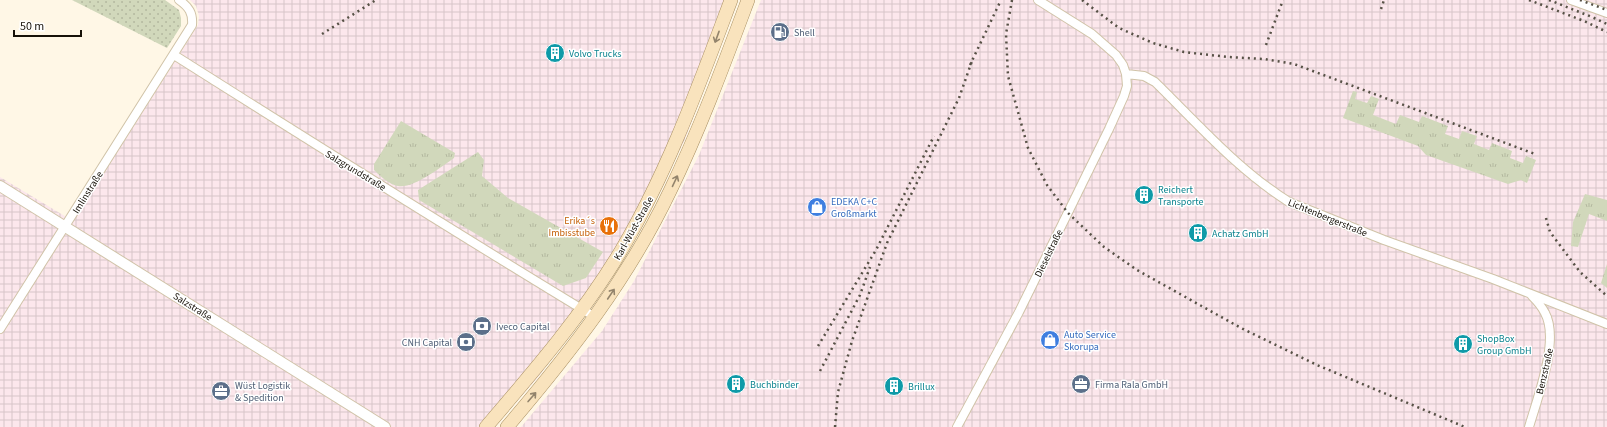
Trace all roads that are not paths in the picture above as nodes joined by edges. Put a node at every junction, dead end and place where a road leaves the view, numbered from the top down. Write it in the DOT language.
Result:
graph roads {
  1 [pos="179,0"];
  2 [pos="731,0"];
  3 [pos="748,0"];
  4 [pos="1038,0"];
  5 [pos="1571,0"];
  6 [pos="1607,14"];
  7 [pos="174,54"];
  8 [pos="1126,74"];
  9 [pos="0,186"];
  10 [pos="65,226"];
  11 [pos="1532,295"];
  12 [pos="582,309"];
  13 [pos="595,317"];
  14 [pos="1607,324"];
  15 [pos="0,329"];
  16 [pos="385,427"];
  17 [pos="486,427"];
  18 [pos="507,427"];
  19 [pos="957,427"];
  20 [pos="1529,427"];
  1 -- 7 [label="street"];
  2 -- 12 [label="main road, Karl-Wüst-Straße, one-way"];
  13 -- 3 [label="main road, Karl-Wüst-Straße, one-way"];
  4 -- 8 [label="street"];
  5 -- 6 [label="street"];
  7 -- 10 [label="street, Imlinstraße"];
  7 -- 12 [label="street, Salzgrundstraße"];
  8 -- 11 [label="street, Lichtenbergerstraße"];
  8 -- 19 [label="street, Dieselstraße"];
  9 -- 10 [label="street, Salzstraße"];
  10 -- 15 [label="street, Imlinstraße"];
  10 -- 16 [label="street, Salzstraße"];
  11 -- 14 [label="street, Lichtenbergerstraße"];
  11 -- 20 [label="street, Benzstraße"];
  12 -- 13 [label="street, Salzgrundstraße"];
  12 -- 17 [label="main road, Karl-Wüst-Straße"];
  18 -- 13 [label="main road, Karl-Wüst-Straße, one-way"];
}
